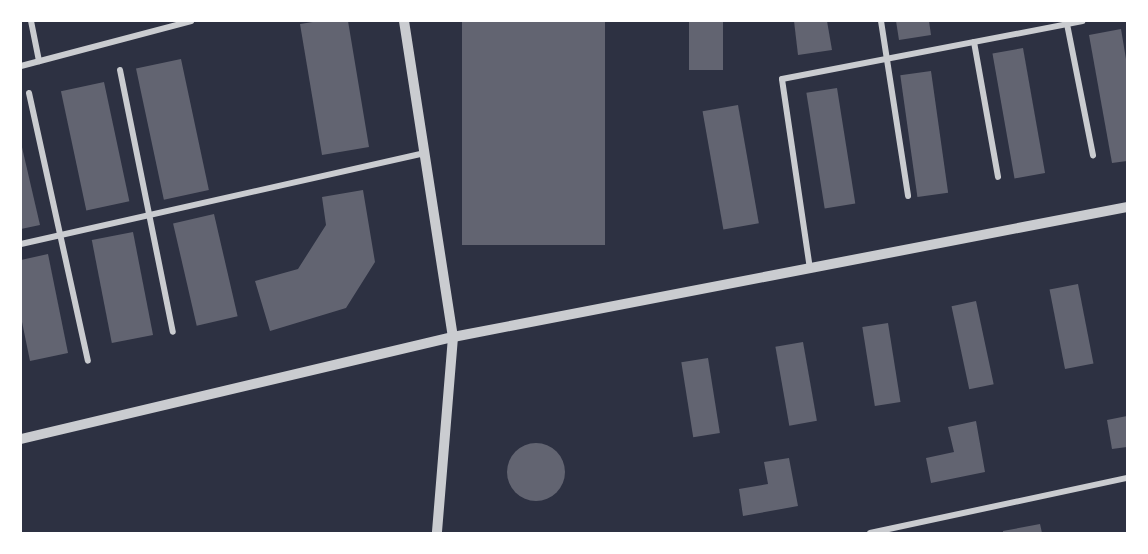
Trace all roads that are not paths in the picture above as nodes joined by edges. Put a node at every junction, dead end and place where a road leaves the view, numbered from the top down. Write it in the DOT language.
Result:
graph roads {
  1 [pos="31,21"];
  2 [pos="191,21"];
  3 [pos="404,21"];
  4 [pos="881,21"];
  5 [pos="1082,21"];
  6 [pos="1067,24"];
  7 [pos="974,42"];
  8 [pos="887,60"];
  9 [pos="39,61"];
  10 [pos="21,66"];
  11 [pos="120,70"];
  12 [pos="30,93"];
  13 [pos="424,153"];
  14 [pos="1093,155"];
  15 [pos="998,177"];
  16 [pos="908,196"];
  17 [pos="1127,207"];
  18 [pos="150,215"];
  19 [pos="60,235"];
  20 [pos="21,244"];
  21 [pos="810,270"];
  22 [pos="173,332"];
  23 [pos="453,337"];
  24 [pos="88,361"];
  25 [pos="21,439"];
  26 [pos="1127,478"];
  27 [pos="436,533"];
  28 [pos="870,533"];
  1 -- 9 [label="street"];
  2 -- 9 [label="street"];
  3 -- 13 [label="street"];
  4 -- 8 [label="street"];
  5 -- 6 [label="street"];
  6 -- 7 [label="street"];
  6 -- 14 [label="street"];
  7 -- 8 [label="street"];
  7 -- 15 [label="street"];
  8 -- 16 [label="street"];
  8 -- 21 [label="street"];
  9 -- 10 [label="street"];
  11 -- 18 [label="street"];
  12 -- 19 [label="street"];
  13 -- 18 [label="street"];
  13 -- 23 [label="street"];
  17 -- 21 [label="street"];
  18 -- 19 [label="street"];
  18 -- 22 [label="street"];
  19 -- 20 [label="street"];
  19 -- 24 [label="street"];
  21 -- 23 [label="street"];
  23 -- 25 [label="street"];
  23 -- 27 [label="street"];
  26 -- 28 [label="street"];
}
